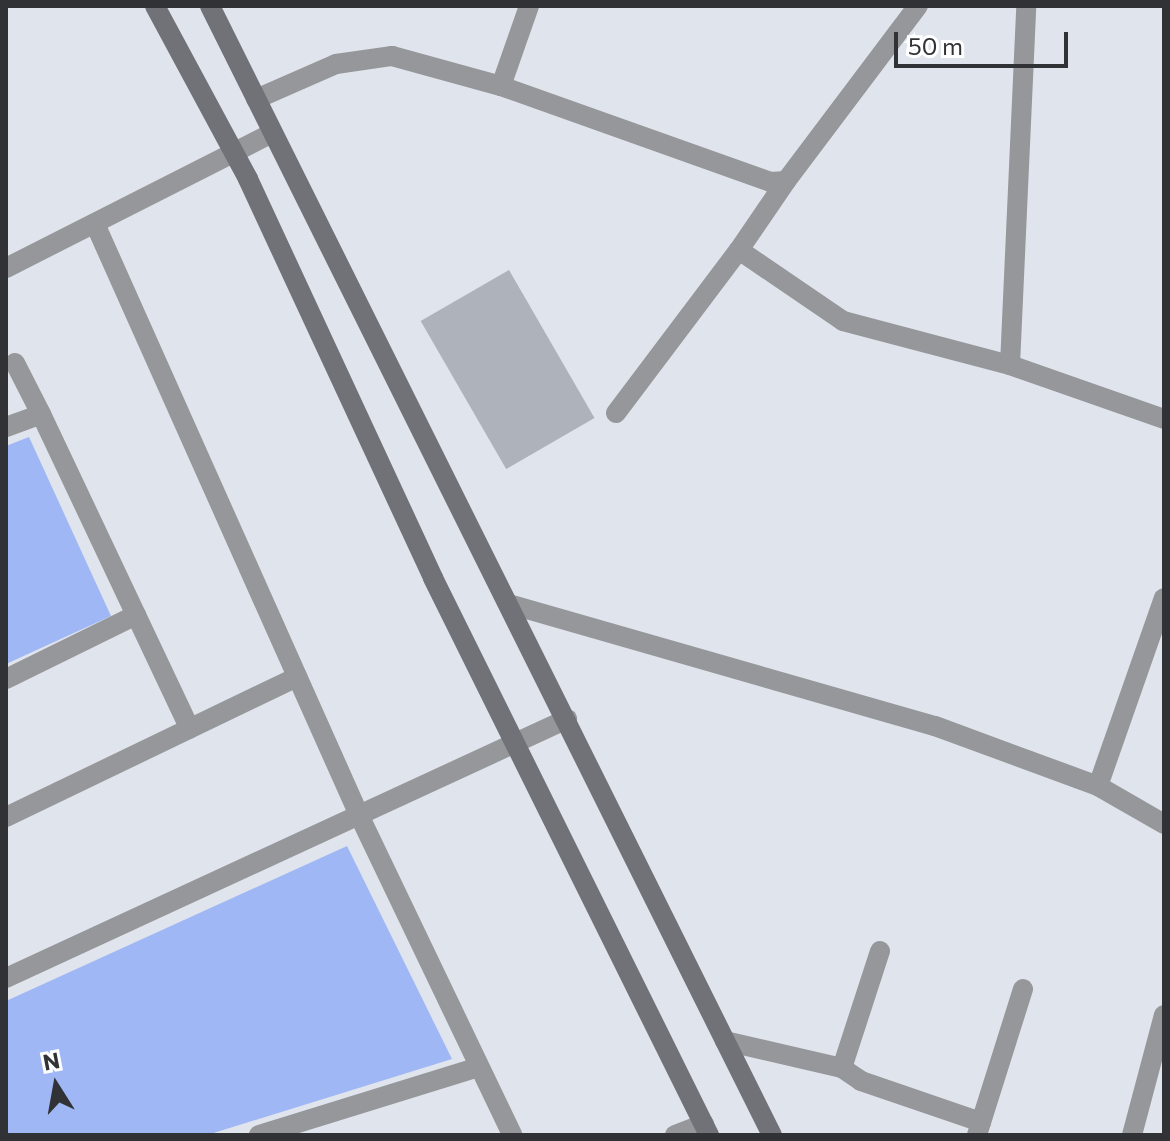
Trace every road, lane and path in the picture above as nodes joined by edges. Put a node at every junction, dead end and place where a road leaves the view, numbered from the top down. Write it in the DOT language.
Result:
graph roads {
  1 [pos="155,6"];
  2 [pos="210,6"];
  3 [pos="529,6"];
  4 [pos="918,6"];
  5 [pos="1026,6"];
  6 [pos="501,86"];
  7 [pos="256,99"];
  8 [pos="272,133"];
  9 [pos="235,155"];
  10 [pos="786,181"];
  11 [pos="96,226"];
  12 [pos="739,250"];
  13 [pos="6,268"];
  14 [pos="15,363"];
  15 [pos="1010,365"];
  16 [pos="616,413"];
  17 [pos="41,414"];
  18 [pos="1164,419"];
  19 [pos="6,427"];
  20 [pos="1164,598"];
  21 [pos="509,604"];
  22 [pos="136,615"];
  23 [pos="297,677"];
  24 [pos="6,679"];
  25 [pos="567,719"];
  26 [pos="190,729"];
  27 [pos="515,743"];
  28 [pos="1098,786"];
  29 [pos="359,815"];
  30 [pos="6,817"];
  31 [pos="1164,824"];
  32 [pos="880,951"];
  33 [pos="6,978"];
  34 [pos="1023,989"];
  35 [pos="1164,1015"];
  36 [pos="725,1041"];
  37 [pos="479,1067"];
  38 [pos="842,1068"];
  39 [pos="979,1128"];
  40 [pos="706,1129"];
  41 [pos="259,1135"];
  42 [pos="512,1135"];
  43 [pos="675,1135"];
  44 [pos="772,1135"];
  45 [pos="1132,1135"];
  1 -- 9 [label="street"];
  2 -- 7 [label="street"];
  3 -- 6 [label="street"];
  4 -- 10 [label="street"];
  5 -- 15 [label="street"];
  6 -- 7 [label="street"];
  6 -- 10 [label="street"];
  7 -- 8 [label="street"];
  8 -- 9 [label="street"];
  8 -- 21 [label="street"];
  9 -- 11 [label="street"];
  9 -- 27 [label="street"];
  10 -- 12 [label="street"];
  11 -- 13 [label="street"];
  11 -- 23 [label="street"];
  12 -- 15 [label="street"];
  12 -- 16 [label="street"];
  14 -- 17 [label="street"];
  15 -- 18 [label="street"];
  17 -- 19 [label="street"];
  17 -- 22 [label="street"];
  20 -- 28 [label="street"];
  21 -- 25 [label="street"];
  21 -- 28 [label="street"];
  22 -- 24 [label="street"];
  22 -- 26 [label="street"];
  23 -- 26 [label="street"];
  23 -- 29 [label="street"];
  25 -- 27 [label="street"];
  25 -- 36 [label="street"];
  26 -- 30 [label="street"];
  27 -- 29 [label="street"];
  27 -- 40 [label="street"];
  28 -- 31 [label="street"];
  29 -- 33 [label="street"];
  29 -- 37 [label="street"];
  32 -- 38 [label="street"];
  34 -- 39 [label="street"];
  35 -- 45 [label="street"];
  36 -- 38 [label="street"];
  36 -- 44 [label="street"];
  37 -- 41 [label="street"];
  37 -- 42 [label="street"];
  38 -- 39 [label="street"];
  40 -- 43 [label="street"];
}
